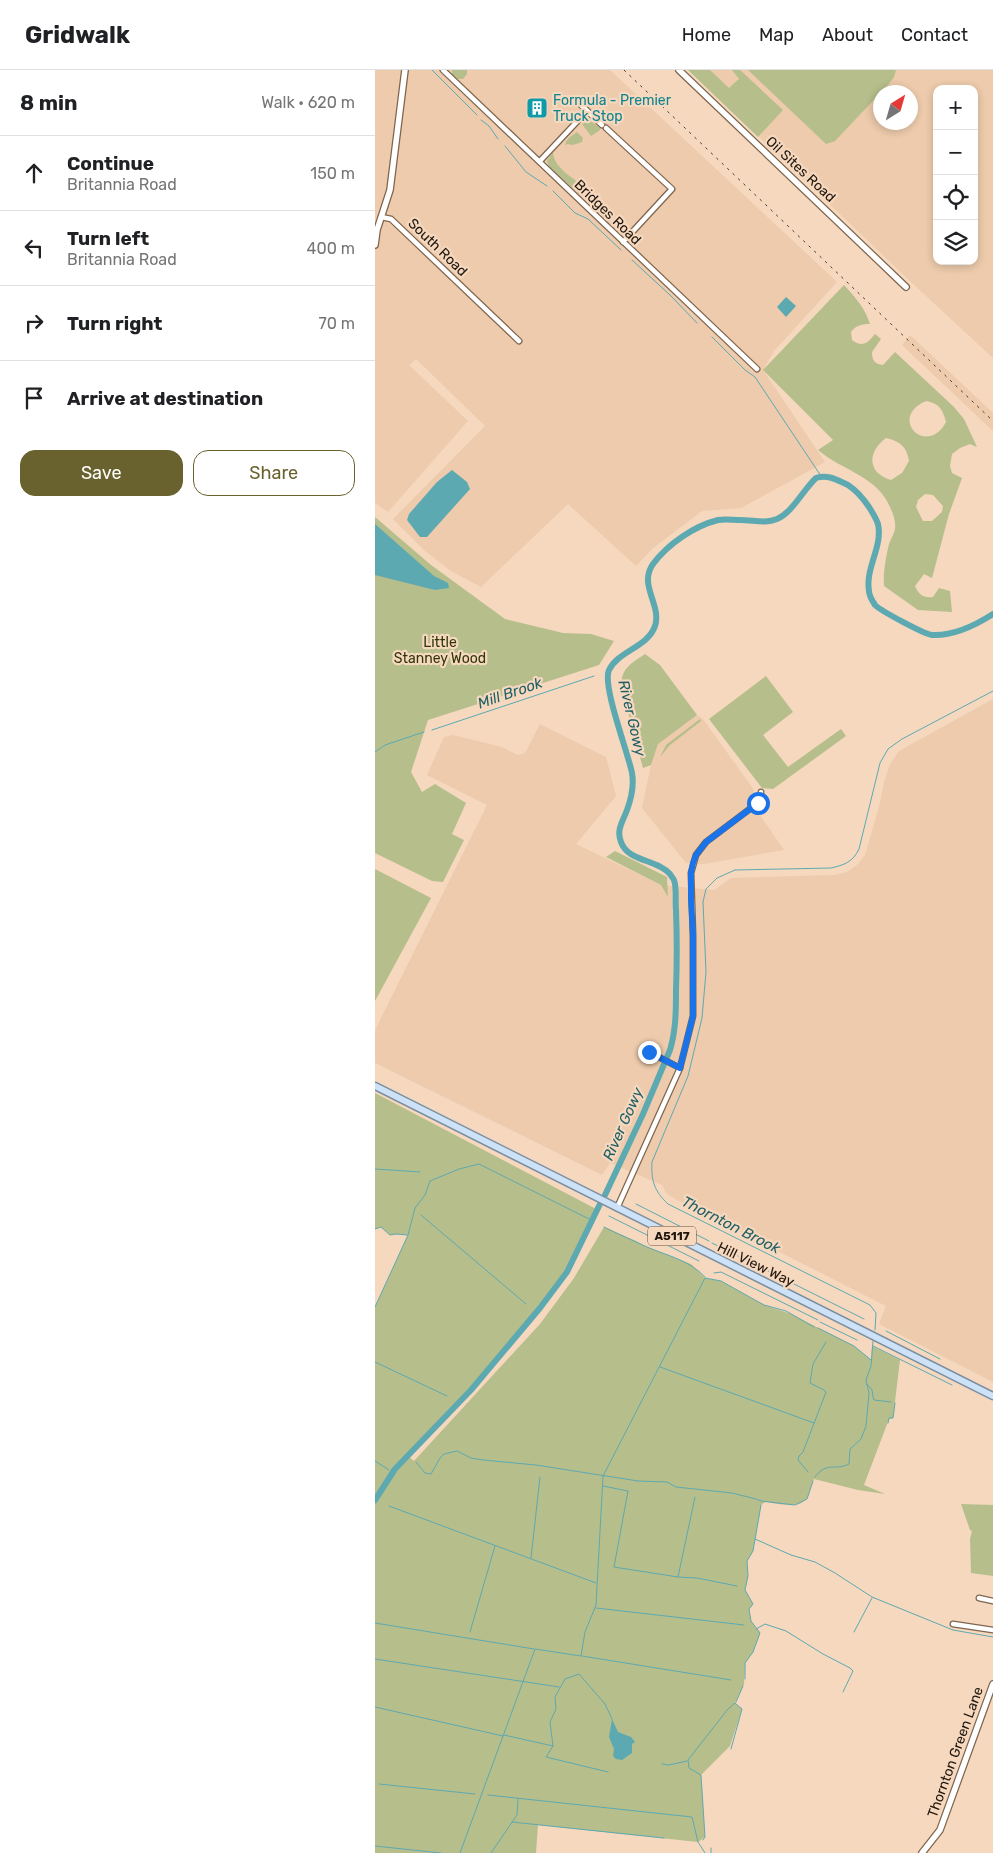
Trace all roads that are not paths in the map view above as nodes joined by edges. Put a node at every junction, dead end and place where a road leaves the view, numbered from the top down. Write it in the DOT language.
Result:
graph roads {
  1 [pos="405,70"];
  2 [pos="443,70"];
  3 [pos="679,70"];
  4 [pos="580,104"];
  5 [pos="587,110"];
  6 [pos="540,161"];
  7 [pos="381,217"];
  8 [pos="623,242"];
  9 [pos="375,245"];
  10 [pos="906,287"];
  11 [pos="519,340"];
  12 [pos="757,370"];
  13 [pos="761,792"];
  14 [pos="649,1052"];
  15 [pos="680,1068"];
  16 [pos="375,1086"];
  17 [pos="617,1208"];
  18 [pos="993,1396"];
  19 [pos="979,1598"];
  20 [pos="993,1601"];
  21 [pos="953,1624"];
  22 [pos="993,1630"];
  23 [pos="993,1684"];
  24 [pos="922,1853"];
  1 -- 7 [label="street"];
  2 -- 6 [label="street, Bridges Road"];
  3 -- 10 [label="street, Oil Sites Road"];
  4 -- 5 [label="street"];
  5 -- 6 [label="street"];
  5 -- 8 [label="street"];
  6 -- 8 [label="street, Bridges Road"];
  7 -- 9 [label="street"];
  7 -- 11 [label="street, South Road"];
  8 -- 12 [label="street, Bridges Road"];
  13 -- 15 [label="street"];
  14 -- 15 [label="street"];
  15 -- 17 [label="street"];
  16 -- 17 [label="main road, Hill View Way / A5117"];
  17 -- 18 [label="main road, Hill View Way / A5117"];
  19 -- 20 [label="street"];
  21 -- 22 [label="street"];
  23 -- 24 [label="street, Thornton Green Lane"];
}
